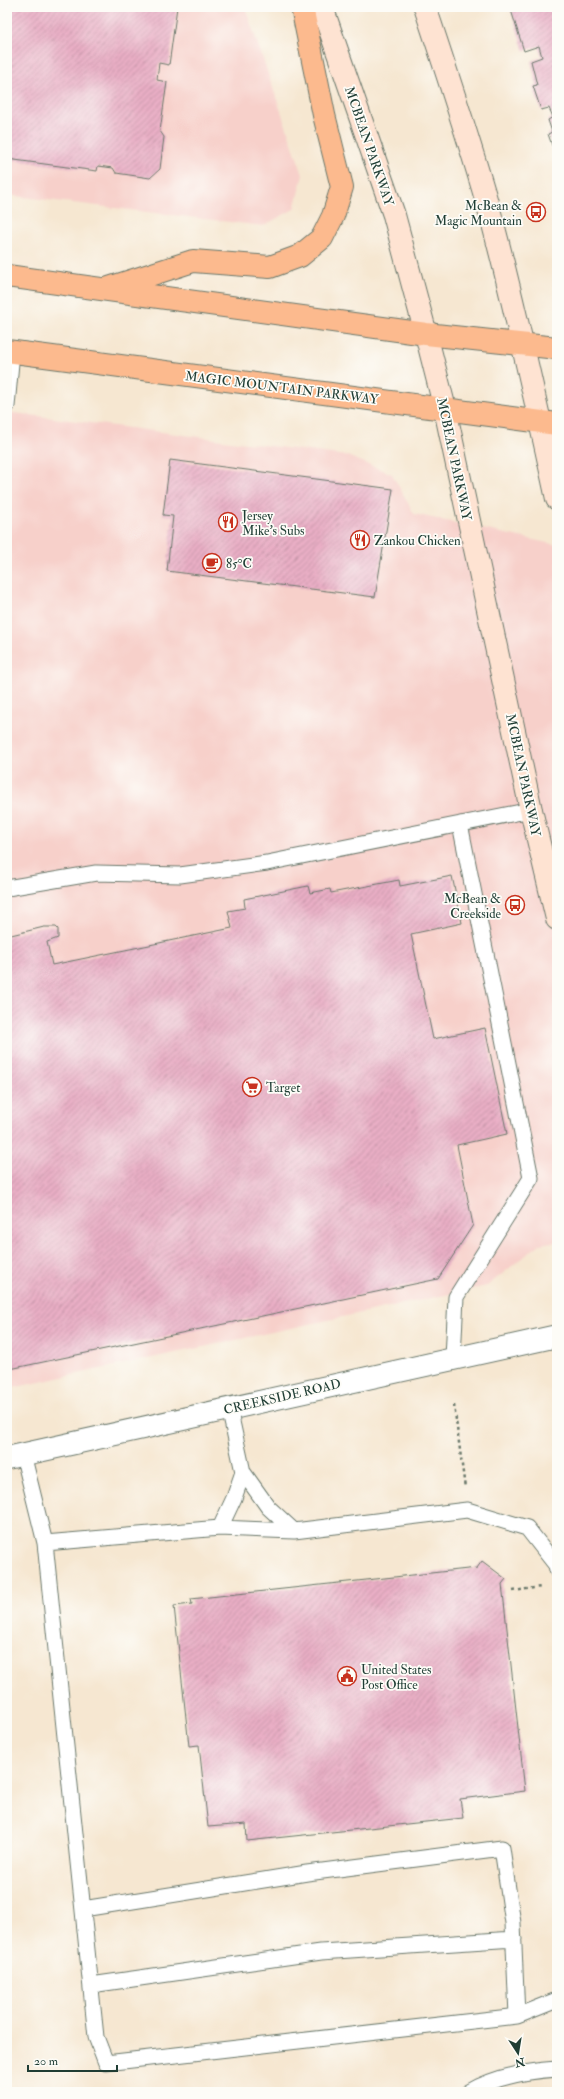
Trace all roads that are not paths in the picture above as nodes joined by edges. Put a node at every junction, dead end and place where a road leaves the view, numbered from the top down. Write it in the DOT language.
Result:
graph roads {
  1 [pos="302,7"];
  2 [pos="322,7"];
  3 [pos="425,7"];
  4 [pos="7,276"];
  5 [pos="104,289"];
  6 [pos="426,334"];
  7 [pos="522,344"];
  8 [pos="557,348"];
  9 [pos="10,351"];
  10 [pos="7,406"];
  11 [pos="445,409"];
  12 [pos="549,423"];
  13 [pos="557,498"];
  14 [pos="530,810"];
  15 [pos="460,824"];
  16 [pos="7,888"];
  17 [pos="557,919"];
  18 [pos="557,1336"];
  19 [pos="453,1358"];
  20 [pos="229,1408"];
  21 [pos="15,1456"];
  22 [pos="243,1472"];
  23 [pos="220,1528"];
  24 [pos="294,1531"];
  25 [pos="45,1543"];
  26 [pos="557,1570"];
  27 [pos="83,1908"];
  28 [pos="514,1939"];
  29 [pos="91,1985"];
  30 [pos="557,2000"];
  31 [pos="517,2016"];
  32 [pos="557,2069"];
  33 [pos="469,2092"];
  1 -- 5 [label="main road"];
  2 -- 6 [label="main road, MCBEAN PARKWAY"];
  3 -- 7 [label="main road"];
  4 -- 5 [label="main road"];
  5 -- 6 [label="main road"];
  6 -- 7 [label="main road"];
  6 -- 11 [label="main road, MCBEAN PARKWAY"];
  7 -- 8 [label="main road"];
  7 -- 12 [label="main road"];
  9 -- 10 [label="lane"];
  9 -- 11 [label="main road, MAGIC MOUNTAIN PARKWAY"];
  11 -- 12 [label="main road, MAGIC MOUNTAIN PARKWAY"];
  11 -- 14 [label="main road, MCBEAN PARKWAY"];
  12 -- 13 [label="main road"];
  14 -- 15 [label="lane"];
  14 -- 17 [label="main road, MCBEAN PARKWAY"];
  15 -- 16 [label="lane"];
  15 -- 19 [label="lane"];
  18 -- 19 [label="street, CREEKSIDE ROAD"];
  19 -- 20 [label="street, CREEKSIDE ROAD"];
  20 -- 21 [label="street, CREEKSIDE ROAD"];
  20 -- 22 [label="lane"];
  21 -- 25 [label="lane"];
  22 -- 23 [label="lane"];
  22 -- 24 [label="lane"];
  23 -- 24 [label="lane"];
  23 -- 25 [label="lane"];
  24 -- 26 [label="lane"];
  25 -- 27 [label="lane"];
  27 -- 28 [label="lane"];
  27 -- 29 [label="lane"];
  28 -- 29 [label="lane"];
  28 -- 31 [label="lane"];
  29 -- 31 [label="lane"];
  30 -- 31 [label="lane"];
  32 -- 33 [label="lane"];
}
